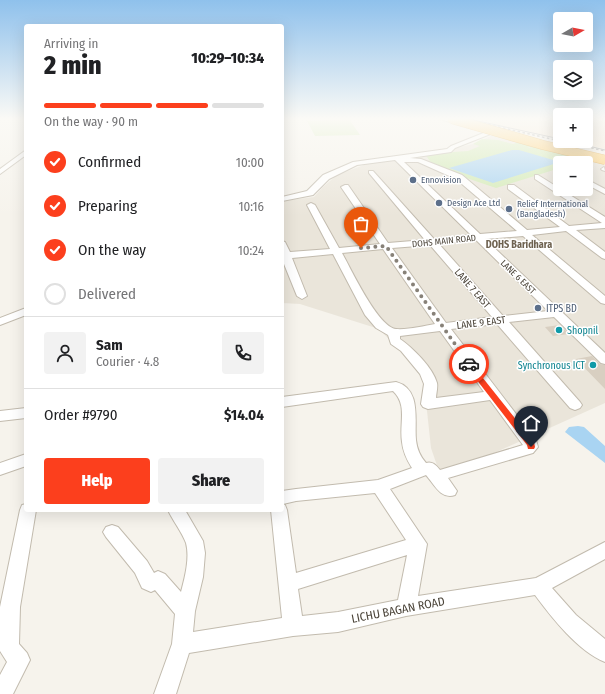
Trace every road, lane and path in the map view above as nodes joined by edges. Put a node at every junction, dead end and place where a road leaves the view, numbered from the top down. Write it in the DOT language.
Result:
graph roads {
  1 [pos="446,151"];
  2 [pos="560,151"];
  3 [pos="562,151"];
  4 [pos="24,154"];
  5 [pos="605,164"];
  6 [pos="0,172"];
  7 [pos="371,172"];
  8 [pos="538,177"];
  9 [pos="593,185"];
  10 [pos="345,187"];
  11 [pos="511,187"];
  12 [pos="605,192"];
  13 [pos="284,199"];
  14 [pos="311,205"];
  15 [pos="605,221"];
  16 [pos="605,225"];
  17 [pos="568,229"];
  18 [pos="525,233"];
  19 [pos="478,237"];
  20 [pos="432,242"];
  21 [pos="386,246"];
  22 [pos="336,251"];
  23 [pos="284,256"];
  24 [pos="605,256"];
  25 [pos="302,296"];
  26 [pos="605,301"];
  27 [pos="24,307"];
  28 [pos="24,311"];
  29 [pos="556,313"];
  30 [pos="0,317"];
  31 [pos="501,320"];
  32 [pos="0,322"];
  33 [pos="441,327"];
  34 [pos="393,332"];
  35 [pos="605,360"];
  36 [pos="492,396"];
  37 [pos="284,402"];
  38 [pos="575,405"];
  39 [pos="24,413"];
  40 [pos="0,416"];
  41 [pos="24,461"];
  42 [pos="0,469"];
  43 [pos="422,470"];
  44 [pos="446,473"];
  45 [pos="379,486"];
  46 [pos="449,491"];
  47 [pos="284,498"];
  48 [pos="28,512"];
  49 [pos="177,512"];
  50 [pos="279,512"];
  51 [pos="112,532"];
  52 [pos="418,544"];
  53 [pos="605,550"];
  54 [pos="288,584"];
  55 [pos="539,586"];
  56 [pos="406,607"];
  57 [pos="185,611"];
  58 [pos="293,626"];
  59 [pos="182,644"];
  60 [pos="605,652"];
  61 [pos="1,694"];
  62 [pos="165,694"];
  1 -- 13 [label="street"];
  2 -- 5 [label="street"];
  3 -- 5 [label="highway, bridge"];
  4 -- 6 [label="street"];
  7 -- 20 [label="street, LANE 7 EAST"];
  8 -- 15 [label="street"];
  9 -- 12 [label="street"];
  10 -- 21 [label="street"];
  11 -- 17 [label="street"];
  14 -- 22 [label="street"];
  16 -- 17 [label="street, DOHS MAIN ROAD"];
  17 -- 18 [label="street, DOHS MAIN ROAD"];
  17 -- 24 [label="street"];
  18 -- 19 [label="street, DOHS MAIN ROAD"];
  18 -- 19 [label="street, LANE 6 EAST"];
  18 -- 26 [label="street"];
  19 -- 20 [label="street, DOHS MAIN ROAD"];
  19 -- 29 [label="street, LANE 6 EAST"];
  20 -- 21 [label="street, DOHS MAIN ROAD"];
  20 -- 31 [label="street, LANE 7 EAST"];
  21 -- 22 [label="street, DOHS MAIN ROAD"];
  21 -- 33 [label="street"];
  22 -- 23 [label="street, DOHS MAIN ROAD"];
  22 -- 34 [label="street"];
  23 -- 25 [label="street"];
  27 -- 30 [label="street"];
  28 -- 32 [label="street"];
  29 -- 31 [label="street, LANE 9 EAST"];
  29 -- 35 [label="street, LANE 6 EAST"];
  31 -- 33 [label="street, LANE 9 EAST"];
  31 -- 38 [label="street, LANE 7 EAST"];
  33 -- 34 [label="street, LANE 9 EAST"];
  33 -- 36 [label="street"];
  34 -- 36 [label="street"];
  36 -- 44 [label="street"];
  37 -- 43 [label="street"];
  39 -- 40 [label="street"];
  41 -- 42 [label="street"];
  43 -- 45 [label="street"];
  43 -- 46 [label="street"];
  45 -- 47 [label="street"];
  45 -- 52 [label="street"];
  48 -- 61 [label="street"];
  49 -- 57 [label="street"];
  50 -- 54 [label="street"];
  51 -- 57 [label="street"];
  52 -- 54 [label="street"];
  52 -- 56 [label="street"];
  53 -- 55 [label="street, LICHU BAGAN ROAD"];
  54 -- 58 [label="street"];
  55 -- 56 [label="street, LICHU BAGAN ROAD"];
  55 -- 60 [label="street"];
  56 -- 58 [label="street, LICHU BAGAN ROAD"];
  57 -- 59 [label="street"];
  58 -- 59 [label="street, LICHU BAGAN ROAD"];
  59 -- 62 [label="street"];
}
